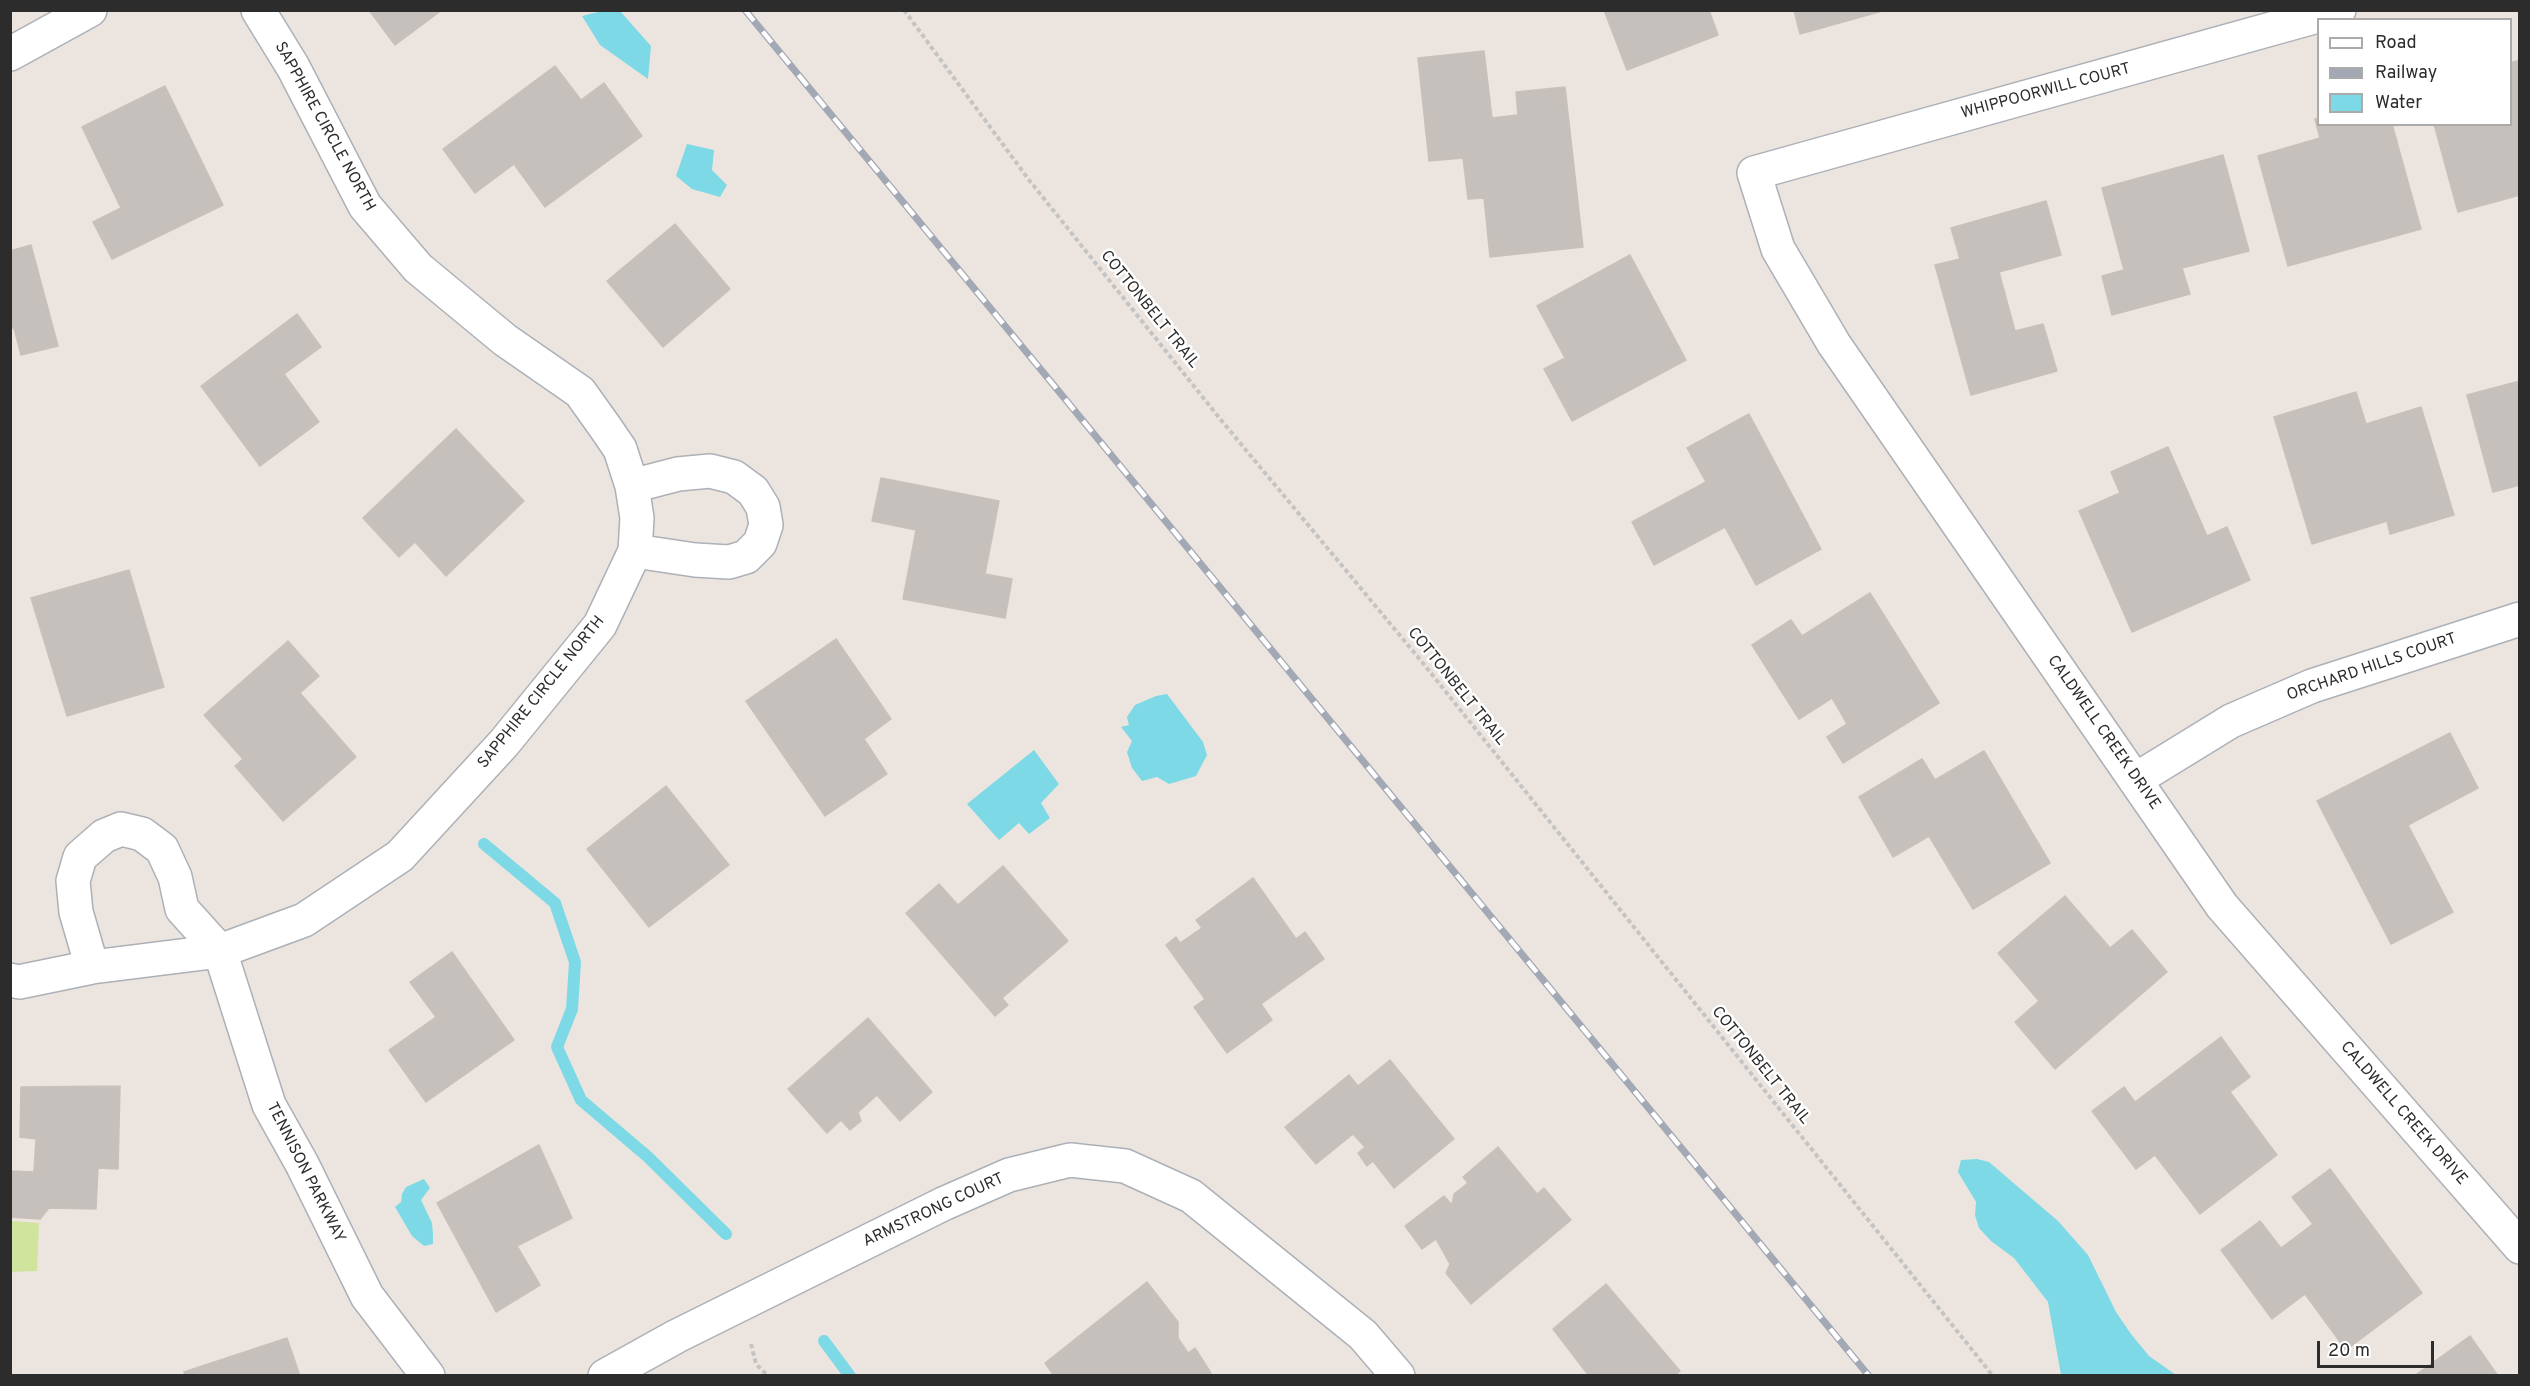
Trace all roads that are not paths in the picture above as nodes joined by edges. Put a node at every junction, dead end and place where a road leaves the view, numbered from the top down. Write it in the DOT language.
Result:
graph roads {
  1 [pos="90,10"];
  2 [pos="258,10"];
  3 [pos="2339,10"];
  4 [pos="2248,23"];
  5 [pos="10,54"];
  6 [pos="1754,173"];
  7 [pos="632,486"];
  8 [pos="635,551"];
  9 [pos="2520,619"];
  10 [pos="2135,780"];
  11 [pos="220,951"];
  12 [pos="92,967"];
  13 [pos="10,980"];
  14 [pos="2520,1247"];
  15 [pos="428,1376"];
  16 [pos="605,1376"];
  17 [pos="1398,1376"];
  1 -- 5 [label="street"];
  2 -- 7 [label="street, SAPPHIRE CIRCLE NORTH"];
  3 -- 4 [label="street, WHIPPOORWILL COURT"];
  4 -- 6 [label="street, WHIPPOORWILL COURT"];
  6 -- 10 [label="street, CALDWELL CREEK DRIVE"];
  7 -- 8 [label="street, SAPPHIRE CIRCLE NORTH"];
  7 -- 8 [label="street"];
  8 -- 11 [label="street, SAPPHIRE CIRCLE NORTH"];
  9 -- 10 [label="street, ORCHARD HILLS COURT"];
  10 -- 14 [label="street, CALDWELL CREEK DRIVE"];
  11 -- 12 [label="street, SAPPHIRE CIRCLE NORTH"];
  11 -- 12 [label="street"];
  11 -- 15 [label="street, TENNISON PARKWAY"];
  12 -- 13 [label="street, SAPPHIRE CIRCLE NORTH"];
  16 -- 17 [label="street, ARMSTRONG COURT"];
}
